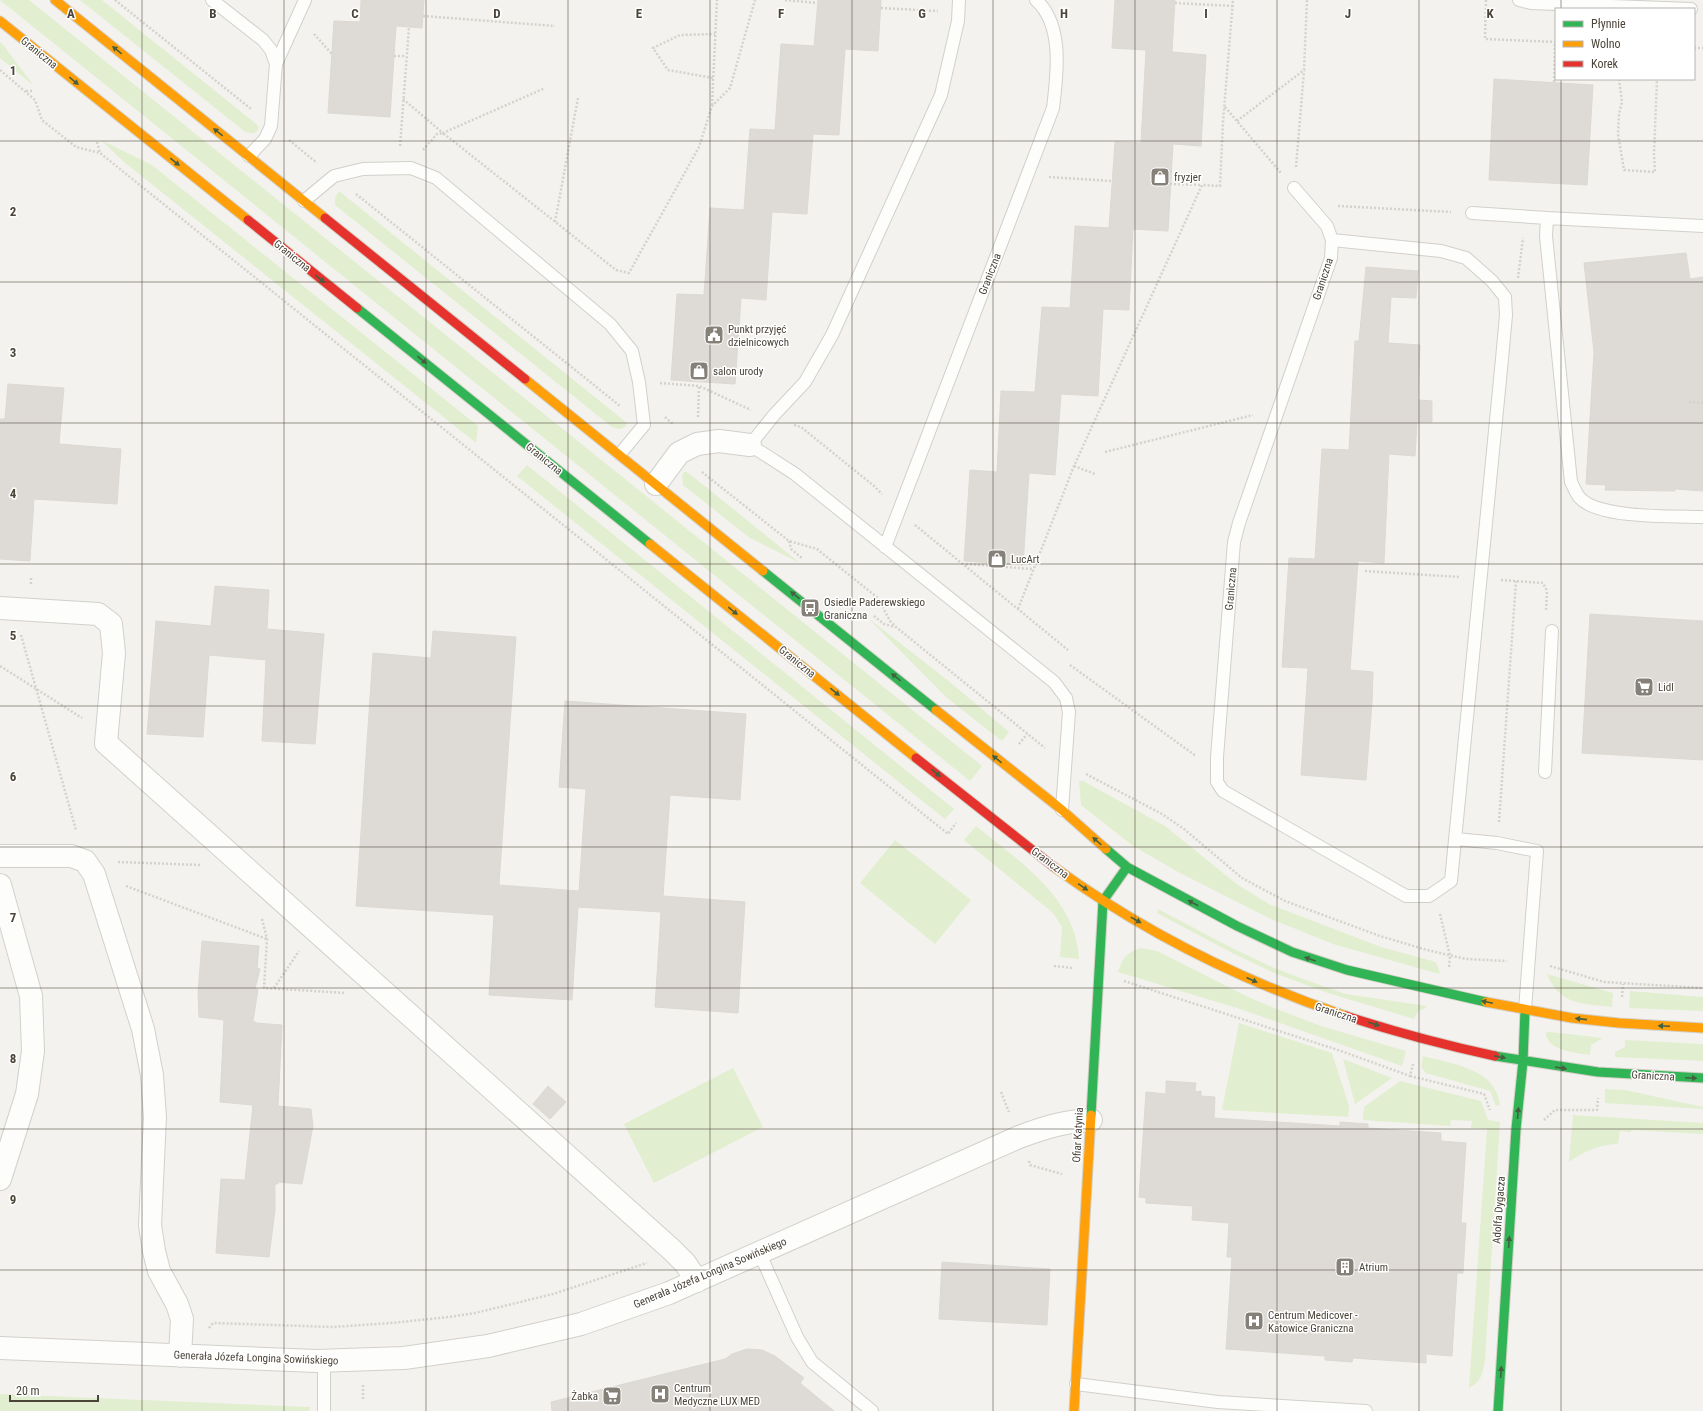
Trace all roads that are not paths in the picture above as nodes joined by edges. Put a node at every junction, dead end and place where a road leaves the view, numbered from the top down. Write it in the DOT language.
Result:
graph roads {
  1 [pos="55,0"];
  2 [pos="212,0"];
  3 [pos="305,0"];
  4 [pos="959,0"];
  5 [pos="1036,0"];
  6 [pos="1520,0"];
  7 [pos="1666,8"];
  8 [pos="0,21"];
  9 [pos="276,64"];
  10 [pos="249,156"];
  11 [pos="1294,188"];
  12 [pos="304,200"];
  13 [pos="1472,214"];
  14 [pos="1547,218"];
  15 [pos="1703,226"];
  16 [pos="1332,240"];
  17 [pos="750,445"];
  18 [pos="620,454"];
  19 [pos="656,484"];
  20 [pos="1703,517"];
  21 [pos="885,547"];
  22 [pos="7,609"];
  23 [pos="1552,631"];
  24 [pos="1545,772"];
  25 [pos="1062,810"];
  26 [pos="1456,838"];
  27 [pos="0,856"];
  28 [pos="1127,867"];
  29 [pos="0,885"];
  30 [pos="1103,901"];
  31 [pos="1525,1010"];
  32 [pos="1703,1028"];
  33 [pos="1523,1062"];
  34 [pos="1703,1078"];
  35 [pos="1091,1120"];
  36 [pos="0,1179"];
  37 [pos="760,1254"];
  38 [pos="696,1281"];
  39 [pos="0,1348"];
  40 [pos="180,1356"];
  41 [pos="324,1361"];
  42 [pos="1076,1384"];
  43 [pos="1217,1406"];
  44 [pos="324,1411"];
  45 [pos="872,1411"];
  46 [pos="1074,1411"];
  47 [pos="1366,1411"];
  48 [pos="1498,1411"];
  10 -- 1 [label="street, one-way"];
  2 -- 9 [label="lane"];
  3 -- 9 [label="lane"];
  4 -- 17 [label="lane"];
  5 -- 21 [label="lane, Graniczna"];
  6 -- 7 [label="lane"];
  8 -- 30 [label="street, Graniczna, one-way"];
  9 -- 10 [label="lane"];
  10 -- 12 [label="street"];
  11 -- 16 [label="lane, Graniczna"];
  12 -- 18 [label="street"];
  12 -- 18 [label="lane"];
  13 -- 14 [label="lane"];
  14 -- 15 [label="lane"];
  14 -- 20 [label="lane"];
  16 -- 26 [label="lane, Graniczna"];
  16 -- 26 [label="lane, Graniczna"];
  17 -- 19 [label="street"];
  17 -- 21 [label="lane"];
  18 -- 19 [label="street"];
  25 -- 19 [label="street, one-way"];
  21 -- 25 [label="lane"];
  22 -- 38 [label="street"];
  23 -- 24 [label="lane"];
  28 -- 25 [label="street, one-way"];
  26 -- 31 [label="lane"];
  27 -- 40 [label="street"];
  28 -- 30 [label="street"];
  31 -- 28 [label="street, one-way"];
  29 -- 36 [label="street"];
  30 -- 33 [label="street, Graniczna, one-way"];
  30 -- 35 [label="street, Ofiar Katynia"];
  32 -- 31 [label="street, one-way"];
  31 -- 33 [label="street, Adolfa Dygacza"];
  33 -- 34 [label="street, Graniczna, one-way"];
  48 -- 33 [label="street, Adolfa Dygacza, one-way"];
  35 -- 37 [label="street, Generała Józefa Longina Sowińskiego"];
  35 -- 42 [label="street, Ofiar Katynia"];
  37 -- 38 [label="street, Generała Józefa Longina Sowińskiego"];
  37 -- 45 [label="lane"];
  38 -- 41 [label="street, Generała Józefa Longina Sowińskiego"];
  39 -- 40 [label="street, Generała Józefa Longina Sowińskiego"];
  40 -- 41 [label="street, Generała Józefa Longina Sowińskiego"];
  41 -- 44 [label="lane"];
  42 -- 43 [label="lane"];
  42 -- 46 [label="street, Ofiar Katynia"];
  43 -- 47 [label="lane"];
}
